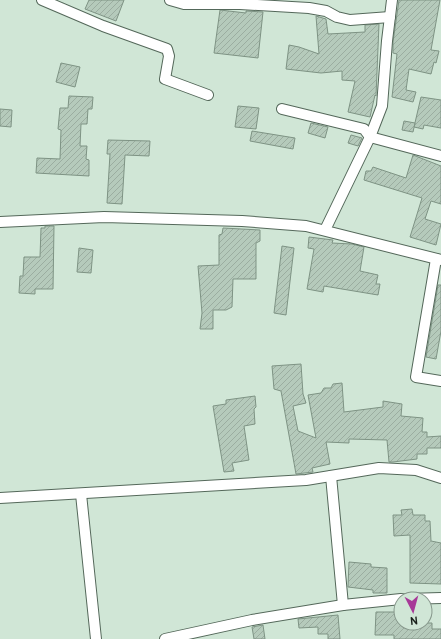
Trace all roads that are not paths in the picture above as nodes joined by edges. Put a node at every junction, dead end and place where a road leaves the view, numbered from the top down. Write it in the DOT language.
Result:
graph roads {
  1 [pos="42,0"];
  2 [pos="170,0"];
  3 [pos="392,0"];
  4 [pos="390,17"];
  5 [pos="208,95"];
  6 [pos="282,109"];
  7 [pos="370,138"];
  8 [pos="441,156"];
  9 [pos="0,222"];
  10 [pos="325,230"];
  11 [pos="439,260"];
  12 [pos="441,381"];
  13 [pos="330,476"];
  14 [pos="441,478"];
  15 [pos="81,494"];
  16 [pos="0,498"];
  17 [pos="393,600"];
  18 [pos="343,605"];
  19 [pos="96,639"];
  20 [pos="165,639"];
  1 -- 5 [label="street"];
  2 -- 4 [label="street"];
  3 -- 4 [label="street"];
  4 -- 7 [label="street"];
  6 -- 7 [label="street"];
  7 -- 8 [label="street"];
  7 -- 10 [label="street"];
  9 -- 10 [label="street"];
  10 -- 11 [label="street"];
  11 -- 12 [label="street"];
  13 -- 14 [label="street"];
  13 -- 15 [label="street"];
  13 -- 18 [label="street"];
  15 -- 16 [label="street"];
  15 -- 19 [label="street"];
  17 -- 18 [label="street"];
  18 -- 20 [label="street"];
}
